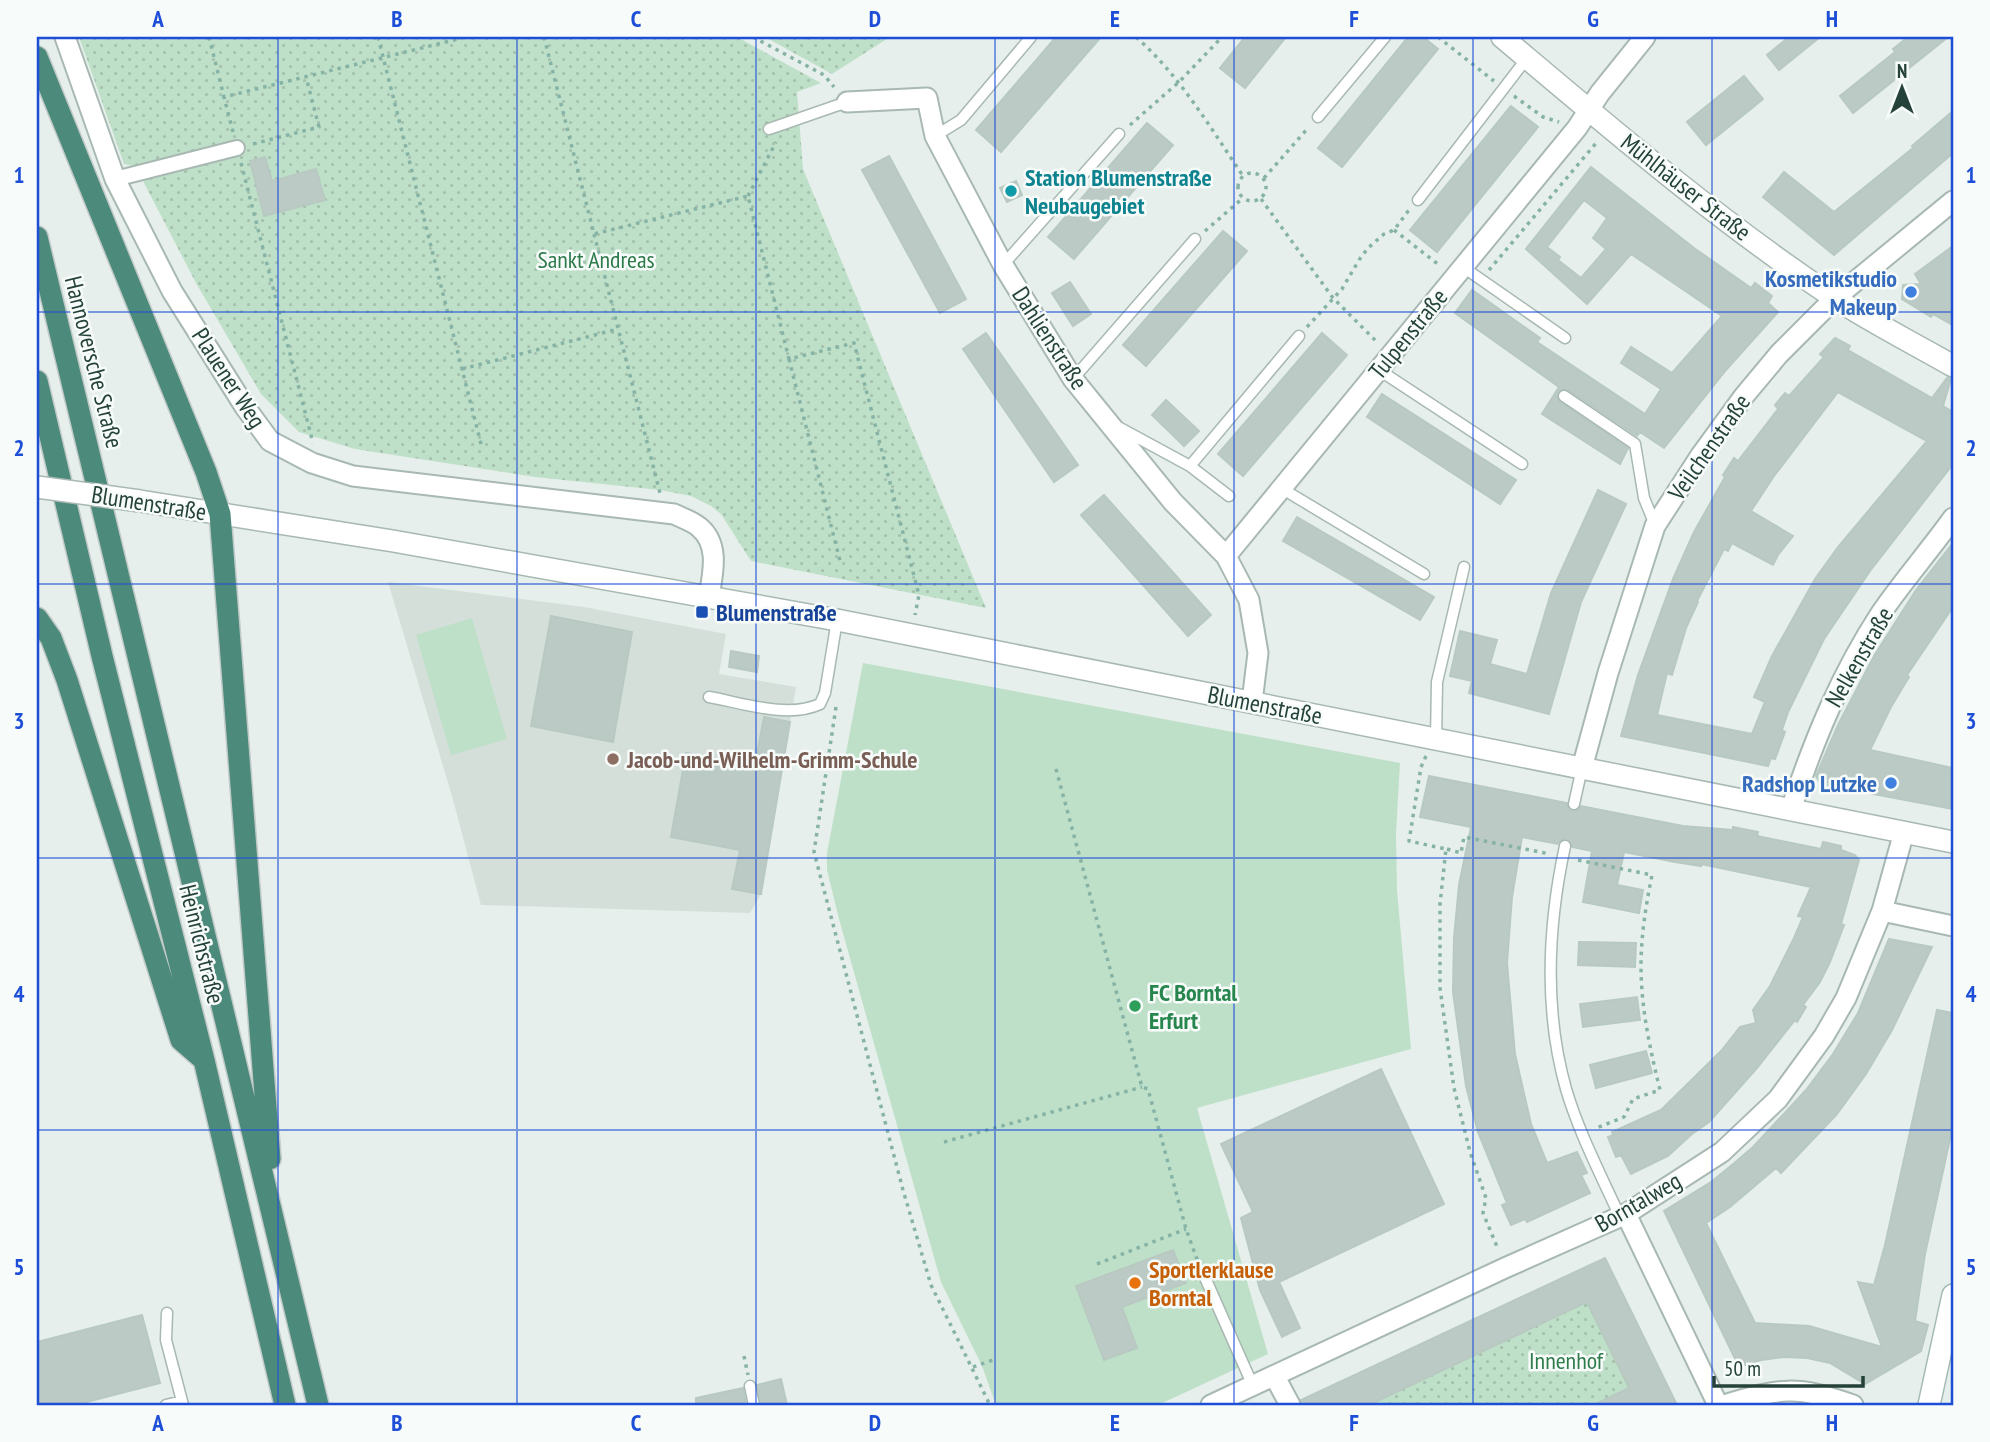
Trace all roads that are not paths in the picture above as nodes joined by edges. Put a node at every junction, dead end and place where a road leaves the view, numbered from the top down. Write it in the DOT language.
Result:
graph roads {
  1 [pos="65,37"];
  2 [pos="1031,37"];
  3 [pos="1385,37"];
  4 [pos="1502,37"];
  5 [pos="1645,37"];
  6 [pos="37,57"];
  7 [pos="1528,58"];
  8 [pos="847,102"];
  9 [pos="1590,111"];
  10 [pos="1318,117"];
  11 [pos="769,129"];
  12 [pos="1119,134"];
  13 [pos="934,136"];
  14 [pos="237,148"];
  15 [pos="115,179"];
  16 [pos="1418,200"];
  17 [pos="1953,201"];
  18 [pos="37,237"];
  19 [pos="1195,239"];
  20 [pos="1003,265"];
  21 [pos="1459,272"];
  22 [pos="1835,298"];
  23 [pos="1298,336"];
  24 [pos="1565,338"];
  25 [pos="1384,363"];
  26 [pos="1953,366"];
  27 [pos="1073,379"];
  28 [pos="37,381"];
  29 [pos="1564,396"];
  30 [pos="1108,421"];
  31 [pos="1522,464"];
  32 [pos="1189,466"];
  33 [pos="37,487"];
  34 [pos="1281,488"];
  35 [pos="1229,496"];
  36 [pos="101,500"];
  37 [pos="220,514"];
  38 [pos="1953,518"];
  39 [pos="1655,526"];
  40 [pos="1226,556"];
  41 [pos="1464,567"];
  42 [pos="1424,574"];
  43 [pos="709,596"];
  44 [pos="37,618"];
  45 [pos="837,620"];
  46 [pos="709,697"];
  47 [pos="1252,702"];
  48 [pos="1436,739"];
  49 [pos="1582,768"];
  50 [pos="1574,804"];
  51 [pos="1791,809"];
  52 [pos="1904,832"];
  53 [pos="1953,842"];
  54 [pos="1564,851"];
  55 [pos="1882,911"];
  56 [pos="1953,926"];
  57 [pos="204,1060"];
  58 [pos="270,1199"];
  59 [pos="1623,1216"];
  60 [pos="1203,1273"];
  61 [pos="1953,1295"];
  62 [pos="167,1313"];
  63 [pos="1275,1377"];
  64 [pos="750,1386"];
  65 [pos="1247,1394"];
  66 [pos="182,1403"];
  67 [pos="166,1405"];
  68 [pos="285,1405"];
  69 [pos="318,1405"];
  70 [pos="754,1405"];
  71 [pos="1211,1405"];
  72 [pos="1290,1405"];
  73 [pos="1718,1405"];
  74 [pos="1724,1405"];
  75 [pos="1853,1405"];
  76 [pos="1929,1405"];
  1 -- 15 [label="street, Plauener Weg"];
  2 -- 13 [label="lane"];
  3 -- 10 [label="lane"];
  4 -- 7 [label="street, Mühlhäuser Straße"];
  5 -- 9 [label="street, Tulpenstraße"];
  6 -- 37 [label="highway"];
  7 -- 9 [label="street, Mühlhäuser Straße"];
  7 -- 16 [label="lane"];
  8 -- 11 [label="lane, Dahlienstraße"];
  8 -- 13 [label="street, Dahlienstraße"];
  9 -- 21 [label="street, Tulpenstraße"];
  9 -- 22 [label="street, Mühlhäuser Straße"];
  12 -- 20 [label="lane"];
  13 -- 20 [label="street, Dahlienstraße"];
  14 -- 15 [label="street"];
  15 -- 43 [label="street, Plauener Weg"];
  17 -- 22 [label="street, Veilchenstraße"];
  18 -- 36 [label="highway, Hannoversche Straße"];
  19 -- 27 [label="lane"];
  20 -- 27 [label="street, Dahlienstraße"];
  21 -- 24 [label="lane"];
  21 -- 25 [label="street, Tulpenstraße"];
  22 -- 26 [label="street, Mühlhäuser Straße"];
  22 -- 39 [label="street, Veilchenstraße"];
  23 -- 32 [label="lane"];
  25 -- 31 [label="lane"];
  25 -- 34 [label="street, Tulpenstraße"];
  27 -- 30 [label="street, Dahlienstraße"];
  28 -- 57 [label="highway, Heinrichstraße"];
  29 -- 39 [label="lane"];
  30 -- 32 [label="lane"];
  30 -- 40 [label="street, Dahlienstraße"];
  32 -- 35 [label="lane"];
  33 -- 37 [label="street, Blumenstraße, bridge"];
  34 -- 40 [label="street, Tulpenstraße"];
  34 -- 42 [label="lane"];
  36 -- 58 [label="highway, Heinrichstraße"];
  37 -- 43 [label="street, Blumenstraße"];
  37 -- 58 [label="highway"];
  38 -- 51 [label="street, Nelkenstraße"];
  39 -- 49 [label="street, Veilchenstraße"];
  40 -- 47 [label="street, Dahlienstraße"];
  41 -- 48 [label="lane"];
  43 -- 45 [label="street, Blumenstraße"];
  44 -- 57 [label="highway"];
  45 -- 46 [label="lane"];
  45 -- 47 [label="street, Blumenstraße"];
  47 -- 48 [label="street, Blumenstraße"];
  48 -- 49 [label="street, Blumenstraße"];
  49 -- 50 [label="lane"];
  49 -- 51 [label="street, Blumenstraße"];
  51 -- 52 [label="street, Blumenstraße"];
  52 -- 53 [label="street, Blumenstraße"];
  52 -- 55 [label="street, Borntalweg"];
  54 -- 59 [label="lane"];
  55 -- 56 [label="street"];
  55 -- 59 [label="street, Borntalweg"];
  57 -- 68 [label="highway, Heinrichstraße"];
  58 -- 69 [label="highway, Heinrichstraße"];
  59 -- 63 [label="street, Borntalweg"];
  59 -- 73 [label="street"];
  60 -- 65 [label="lane"];
  61 -- 76 [label="street"];
  62 -- 66 [label="lane"];
  63 -- 65 [label="street, Borntalweg"];
  63 -- 72 [label="street"];
  64 -- 70 [label="lane"];
  65 -- 71 [label="street, Borntalweg"];
  66 -- 67 [label="lane"];
  74 -- 75 [label="street"];
}
